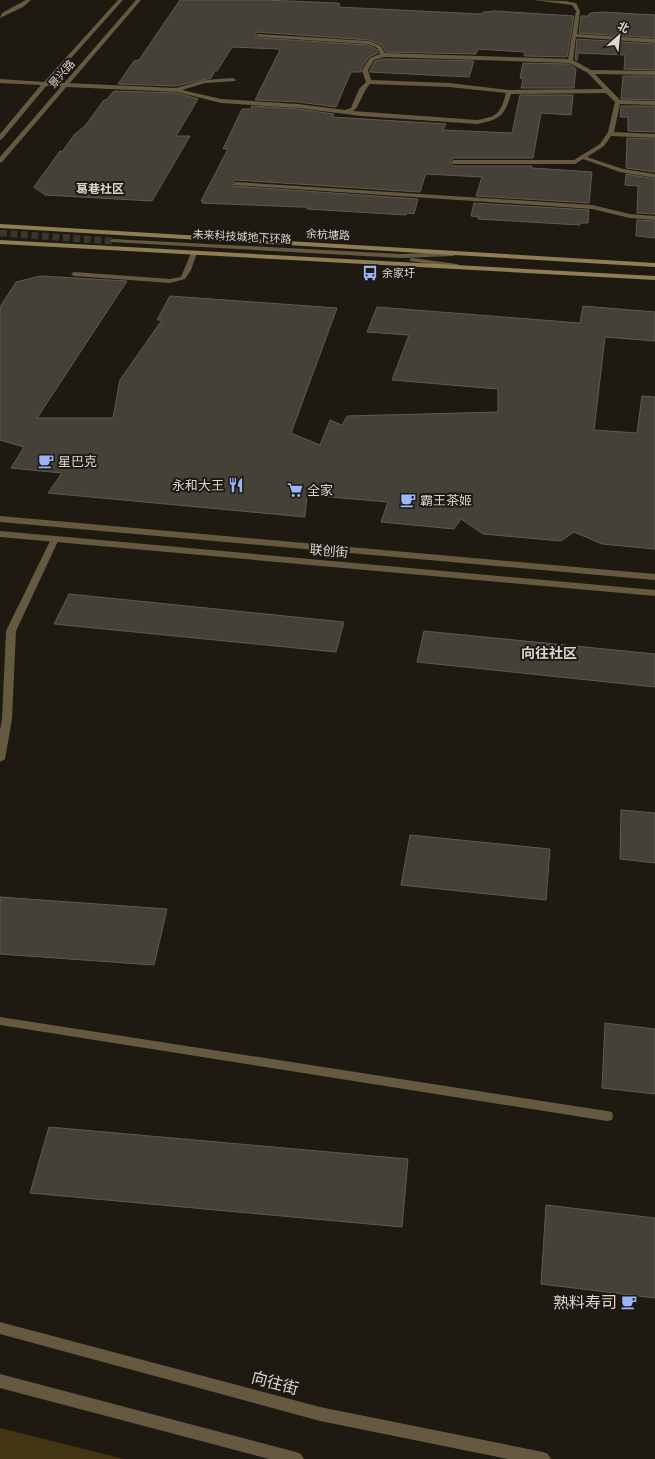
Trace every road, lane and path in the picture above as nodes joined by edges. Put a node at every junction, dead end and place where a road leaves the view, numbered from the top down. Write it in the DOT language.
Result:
graph roads {
  1 [pos="29,0"];
  2 [pos="121,0"];
  3 [pos="139,0"];
  4 [pos="534,0"];
  5 [pos="0,17"];
  6 [pos="259,35"];
  7 [pos="574,35"];
  8 [pos="655,41"];
  9 [pos="384,54"];
  10 [pos="570,61"];
  11 [pos="590,72"];
  12 [pos="655,73"];
  13 [pos="233,80"];
  14 [pos="0,81"];
  15 [pos="369,82"];
  16 [pos="45,84"];
  17 [pos="66,85"];
  18 [pos="177,90"];
  19 [pos="608,91"];
  20 [pos="509,92"];
  21 [pos="618,102"];
  22 [pos="655,103"];
  23 [pos="346,112"];
  24 [pos="610,134"];
  25 [pos="655,136"];
  26 [pos="0,138"];
  27 [pos="582,158"];
  28 [pos="0,161"];
  29 [pos="453,162"];
  30 [pos="655,176"];
  31 [pos="236,184"];
  32 [pos="655,218"];
  33 [pos="0,226"];
  34 [pos="0,242"];
  35 [pos="194,253"];
  36 [pos="465,253"];
  37 [pos="655,265"];
  38 [pos="463,267"];
  39 [pos="74,274"];
  40 [pos="655,278"];
  41 [pos="0,519"];
  42 [pos="0,534"];
  43 [pos="55,539"];
  44 [pos="655,577"];
  45 [pos="655,593"];
  46 [pos="0,759"];
  47 [pos="0,1022"];
  48 [pos="607,1116"];
  49 [pos="0,1328"];
  50 [pos="0,1380"];
  51 [pos="296,1459"];
  52 [pos="543,1459"];
  1 -- 5 [label="street"];
  2 -- 16 [label="street, 景兴路"];
  3 -- 17 [label="street, 景兴路"];
  4 -- 7 [label="street"];
  6 -- 9 [label="street"];
  7 -- 8 [label="street"];
  7 -- 10 [label="street"];
  9 -- 10 [label="street"];
  9 -- 15 [label="street"];
  10 -- 11 [label="street"];
  11 -- 12 [label="street"];
  11 -- 19 [label="street"];
  13 -- 18 [label="street"];
  14 -- 16 [label="street"];
  15 -- 20 [label="street"];
  15 -- 23 [label="street"];
  16 -- 17 [label="street"];
  16 -- 26 [label="street, 景兴路"];
  17 -- 18 [label="street"];
  17 -- 28 [label="street, 景兴路"];
  18 -- 23 [label="street"];
  19 -- 20 [label="street"];
  19 -- 21 [label="street"];
  20 -- 23 [label="street"];
  21 -- 22 [label="street"];
  21 -- 24 [label="street"];
  24 -- 25 [label="street"];
  24 -- 27 [label="street"];
  27 -- 29 [label="street"];
  27 -- 30 [label="street"];
  31 -- 32 [label="street"];
  33 -- 36 [label="main road, 余杭塘路"];
  34 -- 35 [label="main road, 余杭塘路"];
  35 -- 38 [label="main road, 余杭塘路"];
  35 -- 39 [label="street"];
  36 -- 37 [label="main road, 余杭塘路"];
  36 -- 38 [label="street, 未来科技城地下环路"];
  38 -- 40 [label="main road, 余杭塘路"];
  41 -- 44 [label="street, 联创街"];
  42 -- 43 [label="street, 联创街"];
  43 -- 45 [label="street, 联创街"];
  43 -- 46 [label="street"];
  47 -- 48 [label="street"];
  49 -- 52 [label="street, 向往街"];
  50 -- 51 [label="street"];
}
